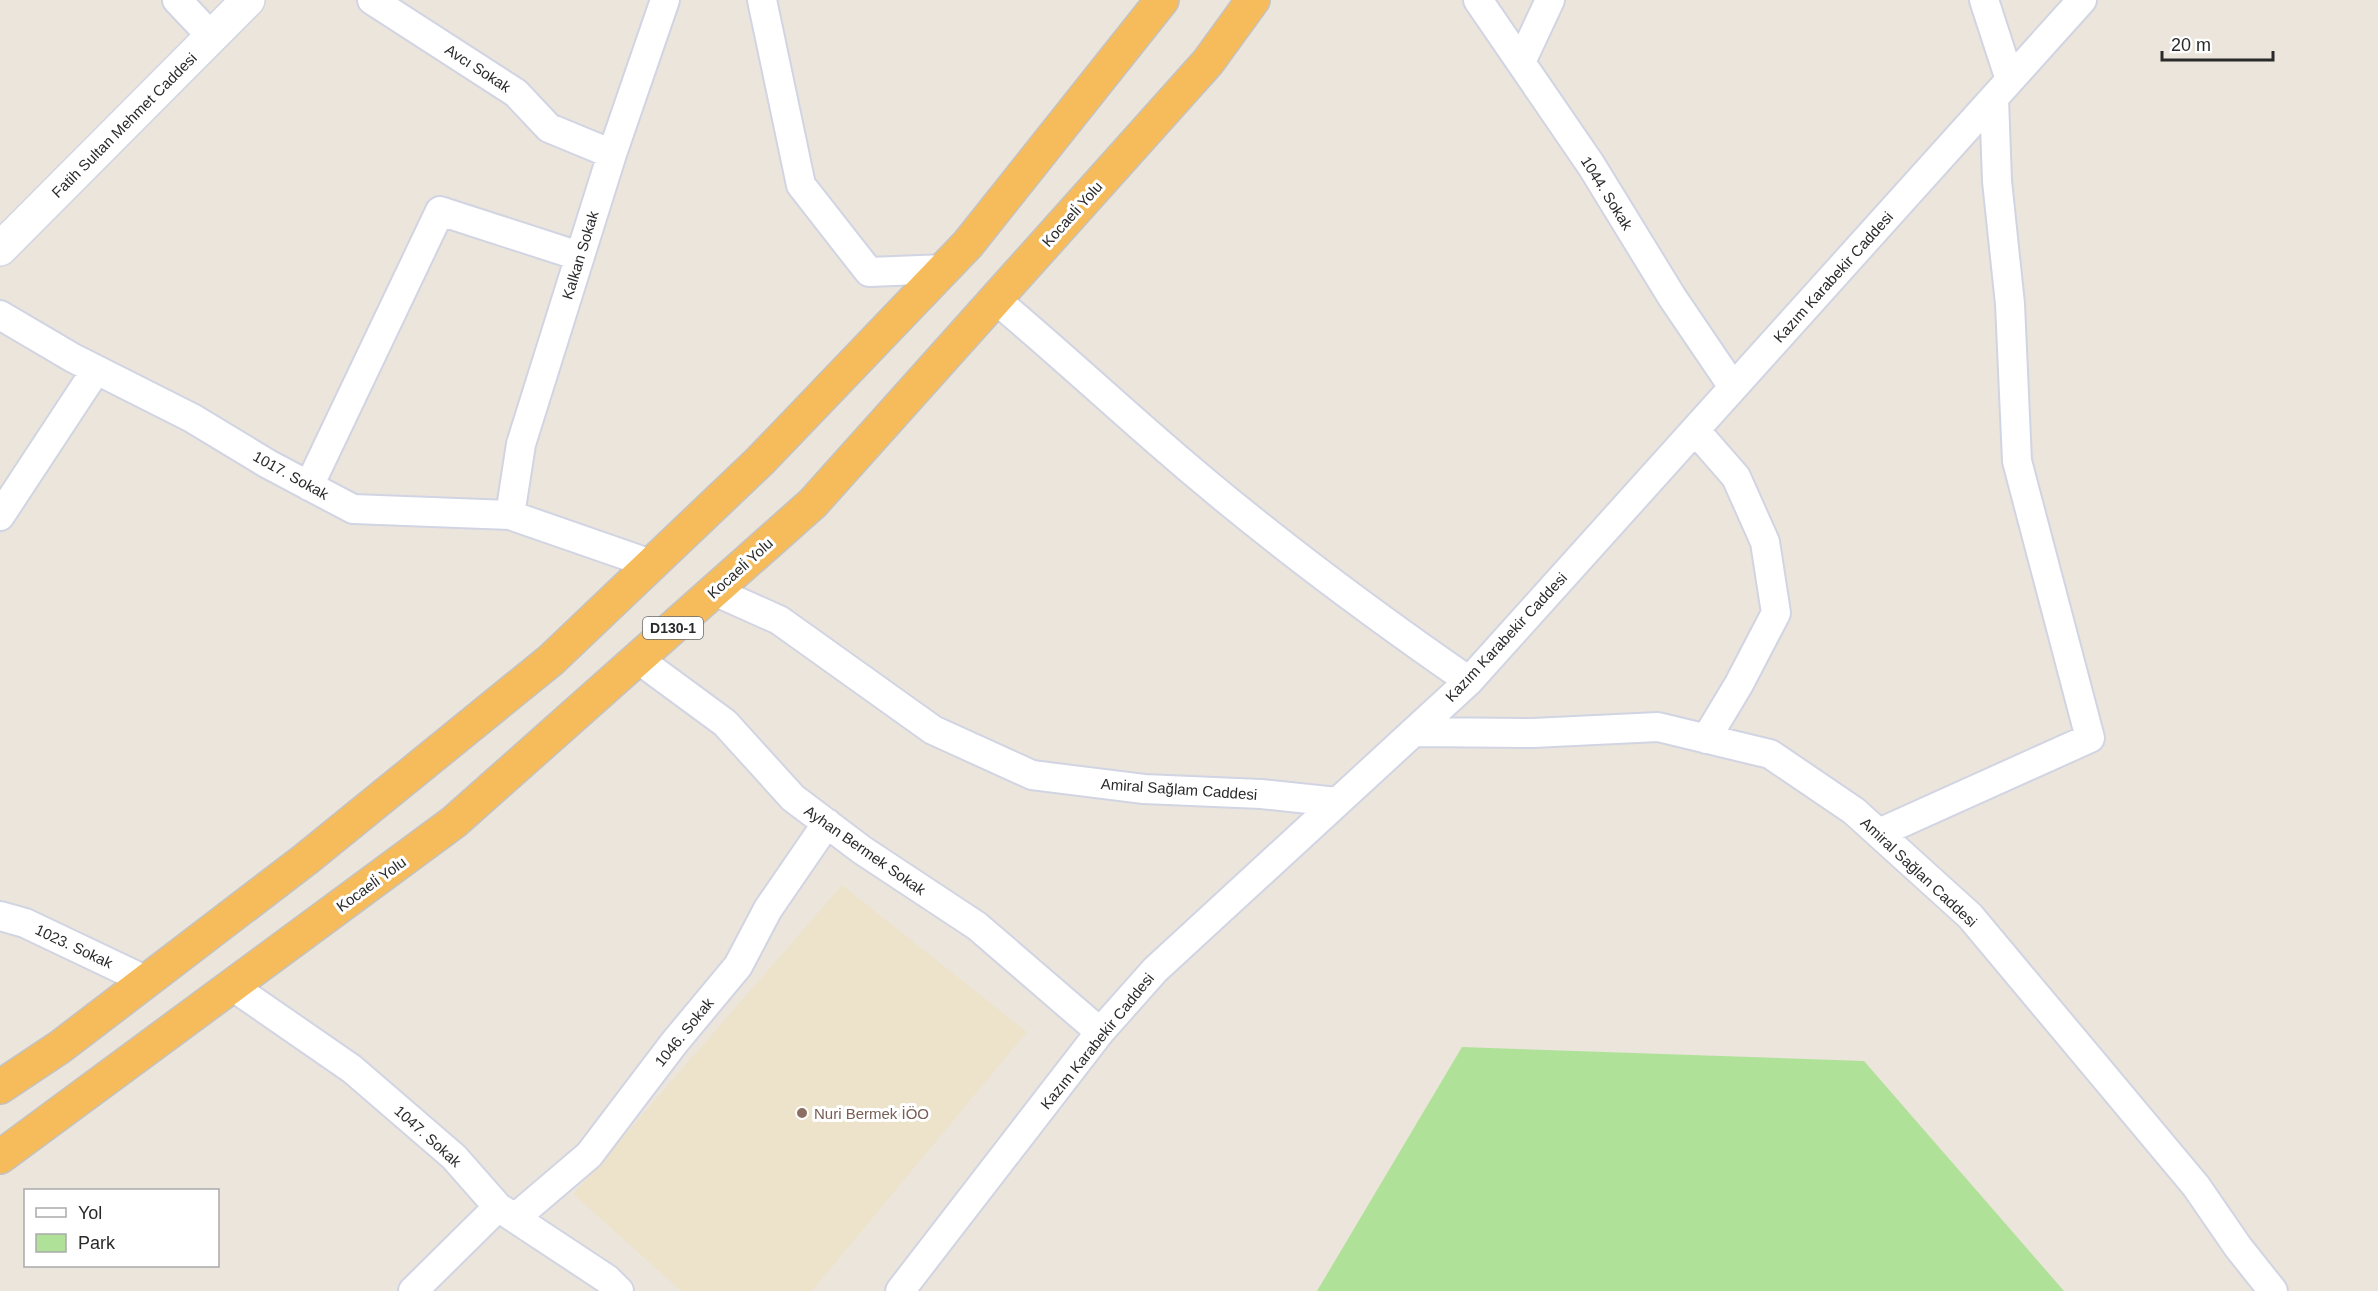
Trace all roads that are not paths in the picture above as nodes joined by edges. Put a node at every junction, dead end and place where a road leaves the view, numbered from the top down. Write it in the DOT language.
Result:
graph roads {
  1 [pos="177,0"];
  2 [pos="248,0"];
  3 [pos="372,0"];
  4 [pos="665,0"];
  5 [pos="762,0"];
  6 [pos="1162,0"];
  7 [pos="1253,0"];
  8 [pos="1478,0"];
  9 [pos="1550,0"];
  10 [pos="1984,0"];
  11 [pos="2082,0"];
  12 [pos="212,36"];
  13 [pos="1521,62"];
  14 [pos="2002,89"];
  15 [pos="612,154"];
  16 [pos="0,249"];
  17 [pos="579,256"];
  18 [pos="945,268"];
  19 [pos="995,300"];
  20 [pos="0,315"];
  21 [pos="96,370"];
  22 [pos="1733,387"];
  23 [pos="1695,430"];
  24 [pos="309,486"];
  25 [pos="510,515"];
  26 [pos="0,516"];
  27 [pos="651,564"];
  28 [pos="714,591"];
  29 [pos="638,659"];
  30 [pos="1469,681"];
  31 [pos="1414,732"];
  32 [pos="1706,739"];
  33 [pos="1337,802"];
  34 [pos="827,824"];
  35 [pos="1879,833"];
  36 [pos="0,916"];
  37 [pos="147,981"];
  38 [pos="232,986"];
  39 [pos="1100,1032"];
  40 [pos="0,1087"];
  41 [pos="0,1157"];
  42 [pos="506,1213"];
  43 [pos="413,1291"];
  44 [pos="619,1291"];
  45 [pos="900,1291"];
  46 [pos="2272,1291"];
  1 -- 12 [label="street"];
  2 -- 12 [label="street, Fatih Sultan Mehmet Caddesi"];
  3 -- 15 [label="street, Avcı Sokak"];
  4 -- 15 [label="street, Kalkan Sokak"];
  5 -- 18 [label="street"];
  6 -- 18 [label="highway"];
  7 -- 19 [label="highway, Kocaeli̇ Yolu / D130-1"];
  8 -- 13 [label="street, 1044. Sokak"];
  9 -- 13 [label="street"];
  10 -- 14 [label="street"];
  11 -- 14 [label="street, Kazım Karabekir Caddesi"];
  12 -- 16 [label="street, Fatih Sultan Mehmet Caddesi"];
  13 -- 22 [label="street, 1044. Sokak"];
  14 -- 22 [label="street, Kazım Karabekir Caddesi"];
  14 -- 35 [label="street"];
  15 -- 17 [label="street, Kalkan Sokak"];
  17 -- 24 [label="street"];
  17 -- 25 [label="street, Kalkan Sokak"];
  18 -- 27 [label="highway"];
  19 -- 28 [label="highway, Kocaeli̇ Yolu / D130-1"];
  19 -- 30 [label="street"];
  20 -- 21 [label="street, 1017. Sokak"];
  21 -- 24 [label="street, 1017. Sokak"];
  21 -- 26 [label="street"];
  22 -- 23 [label="street, Kazım Karabekir Caddesi"];
  23 -- 30 [label="street, Kazım Karabekir Caddesi"];
  23 -- 32 [label="street"];
  24 -- 25 [label="street, 1017. Sokak"];
  25 -- 27 [label="street, 1017. Sokak"];
  27 -- 37 [label="highway"];
  28 -- 29 [label="highway, Kocaeli̇ Yolu / D130-1"];
  28 -- 33 [label="street, Amiral Sağlam Caddesi"];
  29 -- 34 [label="street, Ayhan Bermek Sokak"];
  29 -- 38 [label="highway, Kocaeli̇ Yolu / D130-1"];
  30 -- 31 [label="street, Kazım Karabekir Caddesi"];
  31 -- 32 [label="street, Amiral Sağlan Caddesi"];
  31 -- 33 [label="street, Kazım Karabekir Caddesi"];
  32 -- 35 [label="street, Amiral Sağlan Caddesi"];
  33 -- 39 [label="street, Kazım Karabekir Caddesi"];
  34 -- 39 [label="street, Ayhan Bermek Sokak"];
  34 -- 42 [label="street, 1046. Sokak"];
  35 -- 46 [label="street, Amiral Sağlan Caddesi"];
  36 -- 37 [label="street, 1023. Sokak"];
  37 -- 40 [label="highway"];
  38 -- 41 [label="highway, Kocaeli̇ Yolu / D130-1"];
  38 -- 42 [label="street, 1047. Sokak"];
  39 -- 45 [label="street, Kazım Karabekir Caddesi"];
  42 -- 43 [label="street, 1046. Sokak"];
  42 -- 44 [label="street, 1047. Sokak"];
}
